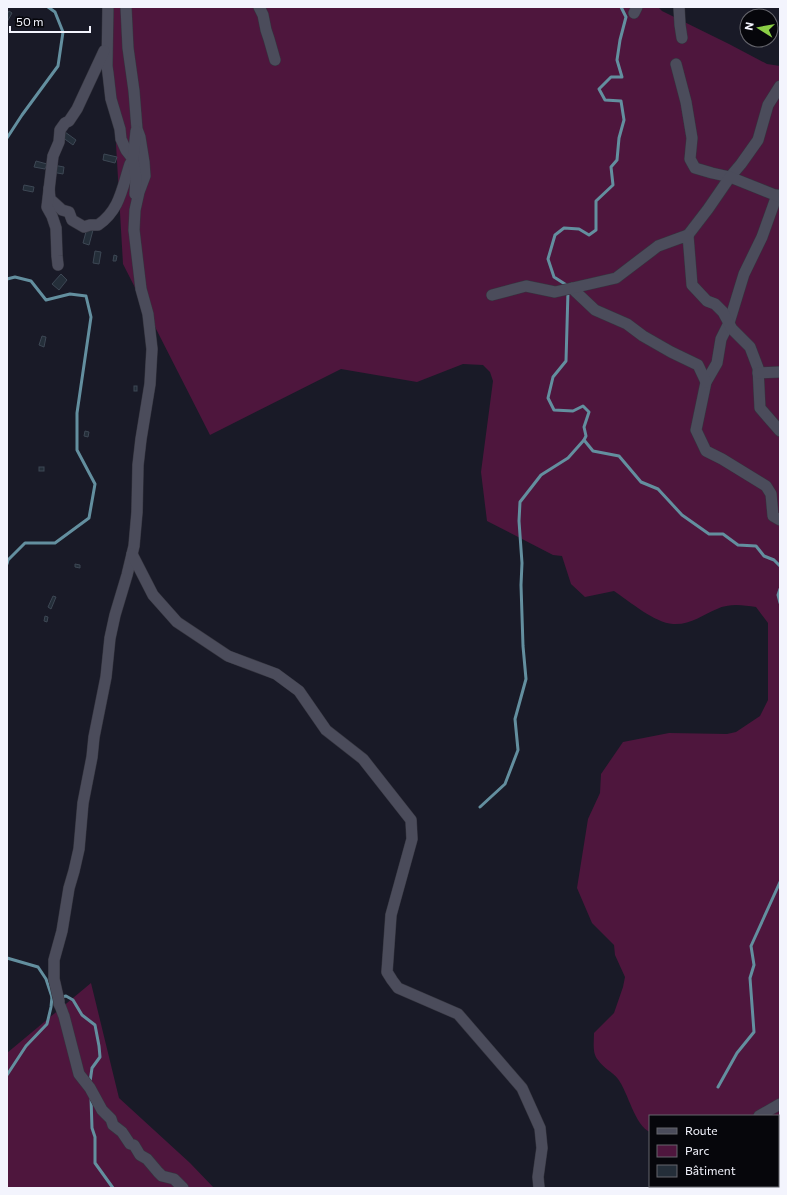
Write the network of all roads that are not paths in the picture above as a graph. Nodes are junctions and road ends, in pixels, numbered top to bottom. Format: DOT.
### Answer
graph roads {
  1 [pos="108,7"];
  2 [pos="126,7"];
  3 [pos="259,7"];
  4 [pos="679,7"];
  5 [pos="682,38"];
  6 [pos="107,45"];
  7 [pos="275,60"];
  8 [pos="676,64"];
  9 [pos="780,86"];
  10 [pos="136,129"];
  11 [pos="133,159"];
  12 [pos="730,176"];
  13 [pos="49,188"];
  14 [pos="778,196"];
  15 [pos="135,210"];
  16 [pos="688,235"];
  17 [pos="58,265"];
  18 [pos="572,288"];
  19 [pos="492,295"];
  20 [pos="729,323"];
  21 [pos="780,372"];
  22 [pos="763,373"];
  23 [pos="780,377"];
  24 [pos="706,382"];
  25 [pos="780,432"];
  26 [pos="780,520"];
  27 [pos="132,554"];
  28 [pos="780,1104"];
  29 [pos="761,1115"];
  30 [pos="183,1188"];
  31 [pos="539,1188"];
  1 -- 6 [label="street"];
  2 -- 10 [label="street"];
  3 -- 7 [label="street"];
  4 -- 5 [label="street"];
  6 -- 11 [label="street"];
  6 -- 13 [label="street"];
  8 -- 12 [label="street"];
  9 -- 12 [label="street"];
  10 -- 11 [label="street"];
  10 -- 15 [label="street"];
  11 -- 13 [label="street"];
  11 -- 15 [label="street"];
  12 -- 14 [label="street"];
  12 -- 16 [label="street"];
  13 -- 17 [label="street"];
  14 -- 20 [label="street"];
  15 -- 27 [label="street"];
  16 -- 18 [label="street"];
  16 -- 20 [label="street"];
  18 -- 19 [label="street"];
  18 -- 24 [label="street"];
  20 -- 22 [label="street"];
  20 -- 24 [label="street"];
  21 -- 22 [label="street"];
  22 -- 23 [label="street"];
  22 -- 25 [label="street"];
  24 -- 26 [label="street"];
  27 -- 30 [label="street"];
  27 -- 31 [label="street"];
  28 -- 29 [label="street"];
}
